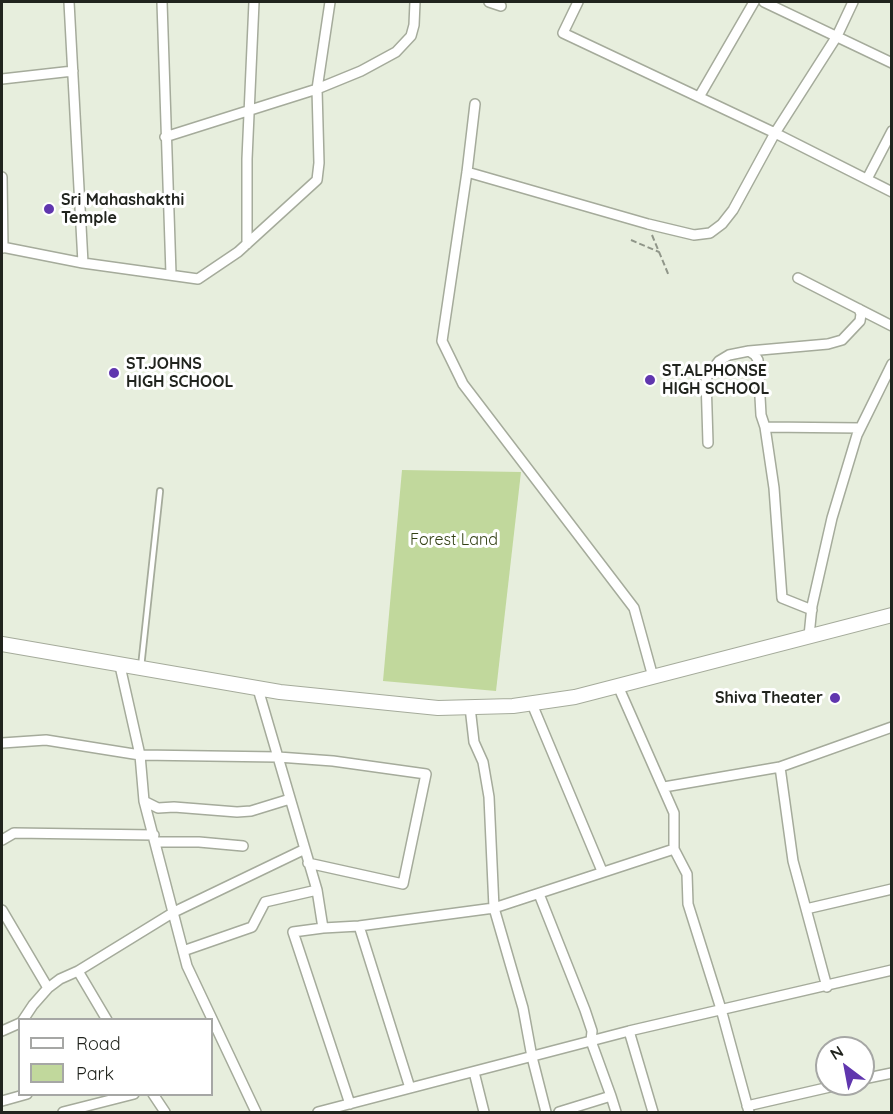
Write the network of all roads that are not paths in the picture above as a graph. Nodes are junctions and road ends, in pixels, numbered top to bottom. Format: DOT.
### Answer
graph roads {
  1 [pos="69,2"];
  2 [pos="162,2"];
  3 [pos="254,2"];
  4 [pos="330,2"];
  5 [pos="415,2"];
  6 [pos="489,2"];
  7 [pos="578,2"];
  8 [pos="754,2"];
  9 [pos="764,2"];
  10 [pos="852,2"];
  11 [pos="501,6"];
  12 [pos="837,36"];
  13 [pos="891,63"];
  14 [pos="73,72"];
  15 [pos="2,79"];
  16 [pos="317,89"];
  17 [pos="699,97"];
  18 [pos="475,104"];
  19 [pos="249,110"];
  20 [pos="891,131"];
  21 [pos="775,133"];
  22 [pos="165,137"];
  23 [pos="467,172"];
  24 [pos="2,177"];
  25 [pos="867,179"];
  26 [pos="891,192"];
  27 [pos="247,244"];
  28 [pos="2,247"];
  29 [pos="83,263"];
  30 [pos="171,274"];
  31 [pos="798,278"];
  32 [pos="859,309"];
  33 [pos="891,326"];
  34 [pos="749,351"];
  35 [pos="891,364"];
  36 [pos="882,384"];
  37 [pos="891,389"];
  38 [pos="765,427"];
  39 [pos="861,428"];
  40 [pos="708,443"];
  41 [pos="160,491"];
  42 [pos="812,609"];
  43 [pos="891,615"];
  44 [pos="809,636"];
  45 [pos="2,644"];
  46 [pos="120,666"];
  47 [pos="141,669"];
  48 [pos="653,677"];
  49 [pos="618,686"];
  50 [pos="258,689"];
  51 [pos="532,704"];
  52 [pos="470,707"];
  53 [pos="891,727"];
  54 [pos="2,743"];
  55 [pos="140,756"];
  56 [pos="278,757"];
  57 [pos="780,767"];
  58 [pos="664,787"];
  59 [pos="290,799"];
  60 [pos="144,801"];
  61 [pos="154,838"];
  62 [pos="2,840"];
  63 [pos="243,846"];
  64 [pos="305,849"];
  65 [pos="674,849"];
  66 [pos="308,863"];
  67 [pos="602,871"];
  68 [pos="891,889"];
  69 [pos="317,890"];
  70 [pos="539,894"];
  71 [pos="494,908"];
  72 [pos="806,909"];
  73 [pos="2,910"];
  74 [pos="174,912"];
  75 [pos="359,926"];
  76 [pos="323,928"];
  77 [pos="183,951"];
  78 [pos="891,970"];
  79 [pos="78,971"];
  80 [pos="827,987"];
  81 [pos="48,988"];
  82 [pos="722,1010"];
  83 [pos="23,1018"];
  84 [pos="106,1018"];
  85 [pos="211,1018"];
  86 [pos="213,1021"];
  87 [pos="18,1023"];
  88 [pos="2,1031"];
  89 [pos="629,1032"];
  90 [pos="591,1041"];
  91 [pos="532,1057"];
  92 [pos="474,1072"];
  93 [pos="891,1073"];
  94 [pos="875,1076"];
  95 [pos="410,1089"];
  96 [pos="815,1091"];
  97 [pos="23,1096"];
  98 [pos="130,1096"];
  99 [pos="154,1096"];
  100 [pos="611,1096"];
  101 [pos="2,1101"];
  102 [pos="350,1104"];
  103 [pos="748,1109"];
  104 [pos="63,1113"];
  105 [pos="165,1113"];
  106 [pos="256,1113"];
  107 [pos="318,1113"];
  108 [pos="484,1113"];
  109 [pos="546,1113"];
  110 [pos="559,1113"];
  111 [pos="616,1113"];
  112 [pos="653,1113"];
  1 -- 14 [label="street"];
  2 -- 22 [label="street"];
  3 -- 19 [label="street"];
  4 -- 16 [label="street"];
  5 -- 16 [label="street"];
  6 -- 11 [label="street"];
  7 -- 17 [label="street"];
  8 -- 17 [label="street"];
  9 -- 12 [label="street"];
  10 -- 12 [label="street"];
  12 -- 13 [label="street"];
  12 -- 21 [label="street"];
  14 -- 15 [label="street"];
  14 -- 29 [label="street"];
  16 -- 19 [label="street"];
  16 -- 27 [label="street"];
  17 -- 21 [label="street"];
  18 -- 23 [label="street"];
  19 -- 22 [label="street"];
  19 -- 27 [label="street"];
  20 -- 25 [label="street"];
  21 -- 23 [label="street"];
  21 -- 25 [label="street"];
  22 -- 30 [label="street"];
  23 -- 48 [label="street"];
  24 -- 28 [label="street"];
  25 -- 26 [label="street"];
  27 -- 30 [label="street"];
  28 -- 29 [label="street"];
  29 -- 30 [label="street"];
  31 -- 32 [label="street"];
  32 -- 33 [label="street"];
  32 -- 34 [label="street"];
  34 -- 38 [label="street"];
  34 -- 40 [label="street"];
  35 -- 36 [label="street"];
  36 -- 37 [label="street"];
  36 -- 39 [label="street"];
  38 -- 39 [label="street"];
  38 -- 42 [label="street"];
  39 -- 42 [label="street"];
  41 -- 47 [label="lane"];
  42 -- 44 [label="street"];
  43 -- 44 [label="street"];
  44 -- 48 [label="street"];
  45 -- 46 [label="street"];
  46 -- 47 [label="street"];
  46 -- 55 [label="street"];
  47 -- 50 [label="street"];
  48 -- 49 [label="street"];
  49 -- 51 [label="street"];
  49 -- 58 [label="street"];
  50 -- 52 [label="street"];
  50 -- 56 [label="street"];
  51 -- 52 [label="street"];
  51 -- 67 [label="street"];
  52 -- 71 [label="street"];
  53 -- 57 [label="street"];
  54 -- 55 [label="street"];
  55 -- 56 [label="street"];
  55 -- 60 [label="street"];
  56 -- 59 [label="street"];
  56 -- 66 [label="street"];
  57 -- 58 [label="street"];
  57 -- 72 [label="street"];
  58 -- 65 [label="street"];
  59 -- 60 [label="street"];
  59 -- 64 [label="street"];
  60 -- 61 [label="street"];
  61 -- 62 [label="street"];
  61 -- 63 [label="street"];
  61 -- 74 [label="street"];
  64 -- 66 [label="street"];
  64 -- 74 [label="street"];
  65 -- 67 [label="street"];
  65 -- 82 [label="street"];
  66 -- 69 [label="street"];
  67 -- 70 [label="street"];
  68 -- 72 [label="street"];
  69 -- 76 [label="street"];
  69 -- 77 [label="street"];
  70 -- 71 [label="street"];
  70 -- 90 [label="street"];
  71 -- 75 [label="street"];
  71 -- 91 [label="street"];
  72 -- 80 [label="street"];
  73 -- 81 [label="street"];
  74 -- 77 [label="street"];
  74 -- 79 [label="street"];
  75 -- 76 [label="street"];
  75 -- 95 [label="street"];
  76 -- 102 [label="street"];
  77 -- 85 [label="street"];
  78 -- 80 [label="street"];
  79 -- 81 [label="street"];
  79 -- 84 [label="street"];
  80 -- 82 [label="street"];
  81 -- 83 [label="street"];
  82 -- 89 [label="street"];
  82 -- 103 [label="street"];
  86 -- 106 [label="street"];
  87 -- 88 [label="street"];
  89 -- 90 [label="street"];
  89 -- 112 [label="street"];
  90 -- 91 [label="street"];
  90 -- 100 [label="street"];
  91 -- 92 [label="street"];
  91 -- 109 [label="street"];
  92 -- 95 [label="street"];
  92 -- 108 [label="street"];
  93 -- 94 [label="street"];
  95 -- 102 [label="street"];
  96 -- 103 [label="street"];
  97 -- 101 [label="street"];
  98 -- 104 [label="street"];
  99 -- 105 [label="street"];
  100 -- 110 [label="street"];
  100 -- 111 [label="street"];
  102 -- 107 [label="street"];
}
